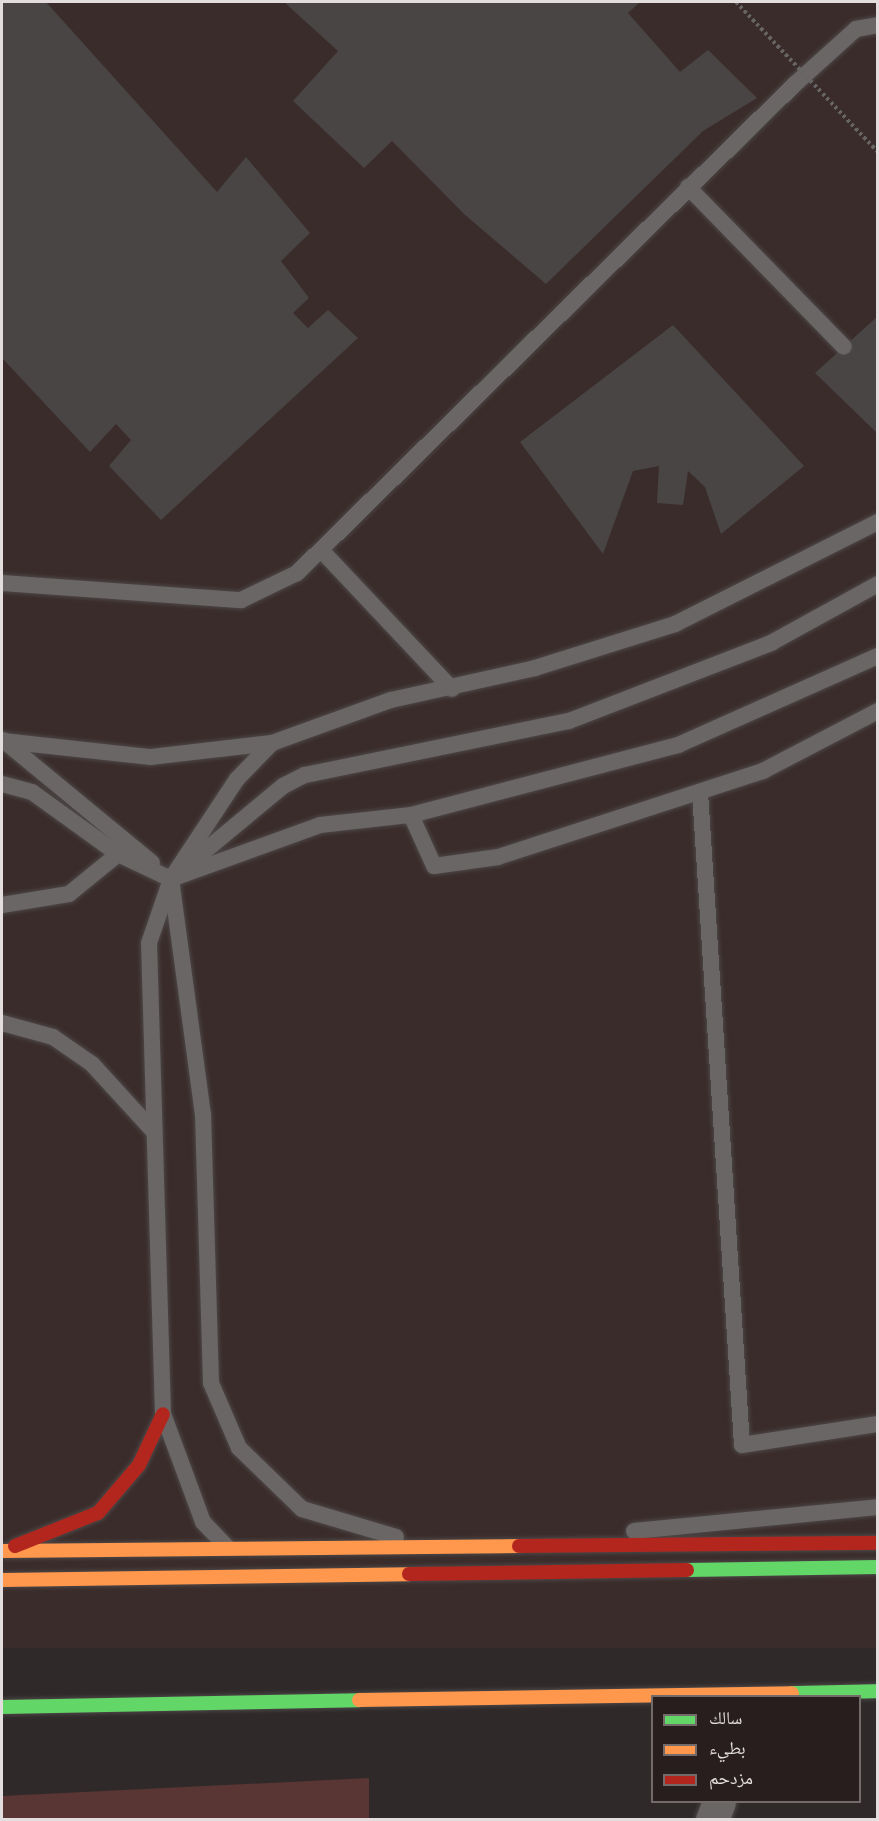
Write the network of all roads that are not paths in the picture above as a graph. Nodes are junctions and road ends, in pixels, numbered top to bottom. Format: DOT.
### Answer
graph roads {
  1 [pos="878,25"];
  2 [pos="688,187"];
  3 [pos="844,347"];
  4 [pos="878,522"];
  5 [pos="323,552"];
  6 [pos="2,583"];
  7 [pos="878,584"];
  8 [pos="878,656"];
  9 [pos="452,689"];
  10 [pos="878,711"];
  11 [pos="2,740"];
  12 [pos="272,743"];
  13 [pos="2,784"];
  14 [pos="700,792"];
  15 [pos="411,815"];
  16 [pos="118,854"];
  17 [pos="171,879"];
  18 [pos="2,905"];
  19 [pos="2,1023"];
  20 [pos="154,1132"];
  21 [pos="163,1414"];
  22 [pos="878,1424"];
  23 [pos="878,1507"];
  24 [pos="878,1543"];
  25 [pos="227,1546"];
  26 [pos="2,1551"];
  27 [pos="878,1567"];
  28 [pos="260,1576"];
  29 [pos="2,1580"];
  30 [pos="878,1691"];
  31 [pos="761,1695"];
  32 [pos="651,1697"];
  33 [pos="2,1707"];
  34 [pos="719,1803"];
  35 [pos="712,1820"];
  1 -- 2 [label="lane"];
  2 -- 3 [label="lane"];
  2 -- 5 [label="lane"];
  4 -- 9 [label="lane"];
  5 -- 6 [label="lane"];
  5 -- 9 [label="lane"];
  7 -- 17 [label="lane"];
  8 -- 15 [label="lane"];
  9 -- 12 [label="lane"];
  10 -- 14 [label="lane"];
  11 -- 12 [label="lane"];
  11 -- 17 [label="lane"];
  12 -- 17 [label="lane"];
  13 -- 16 [label="lane"];
  14 -- 15 [label="lane"];
  14 -- 22 [label="lane"];
  15 -- 17 [label="lane"];
  16 -- 17 [label="lane"];
  16 -- 18 [label="lane"];
  17 -- 20 [label="lane"];
  17 -- 23 [label="lane"];
  19 -- 20 [label="lane"];
  20 -- 21 [label="lane"];
  21 -- 25 [label="lane"];
  21 -- 26 [label="street"];
  24 -- 25 [label="street"];
  25 -- 26 [label="street"];
  25 -- 28 [label="lane"];
  27 -- 28 [label="street"];
  28 -- 29 [label="street"];
  30 -- 31 [label="street"];
  32 -- 33 [label="street"];
  34 -- 35 [label="street"];
}
